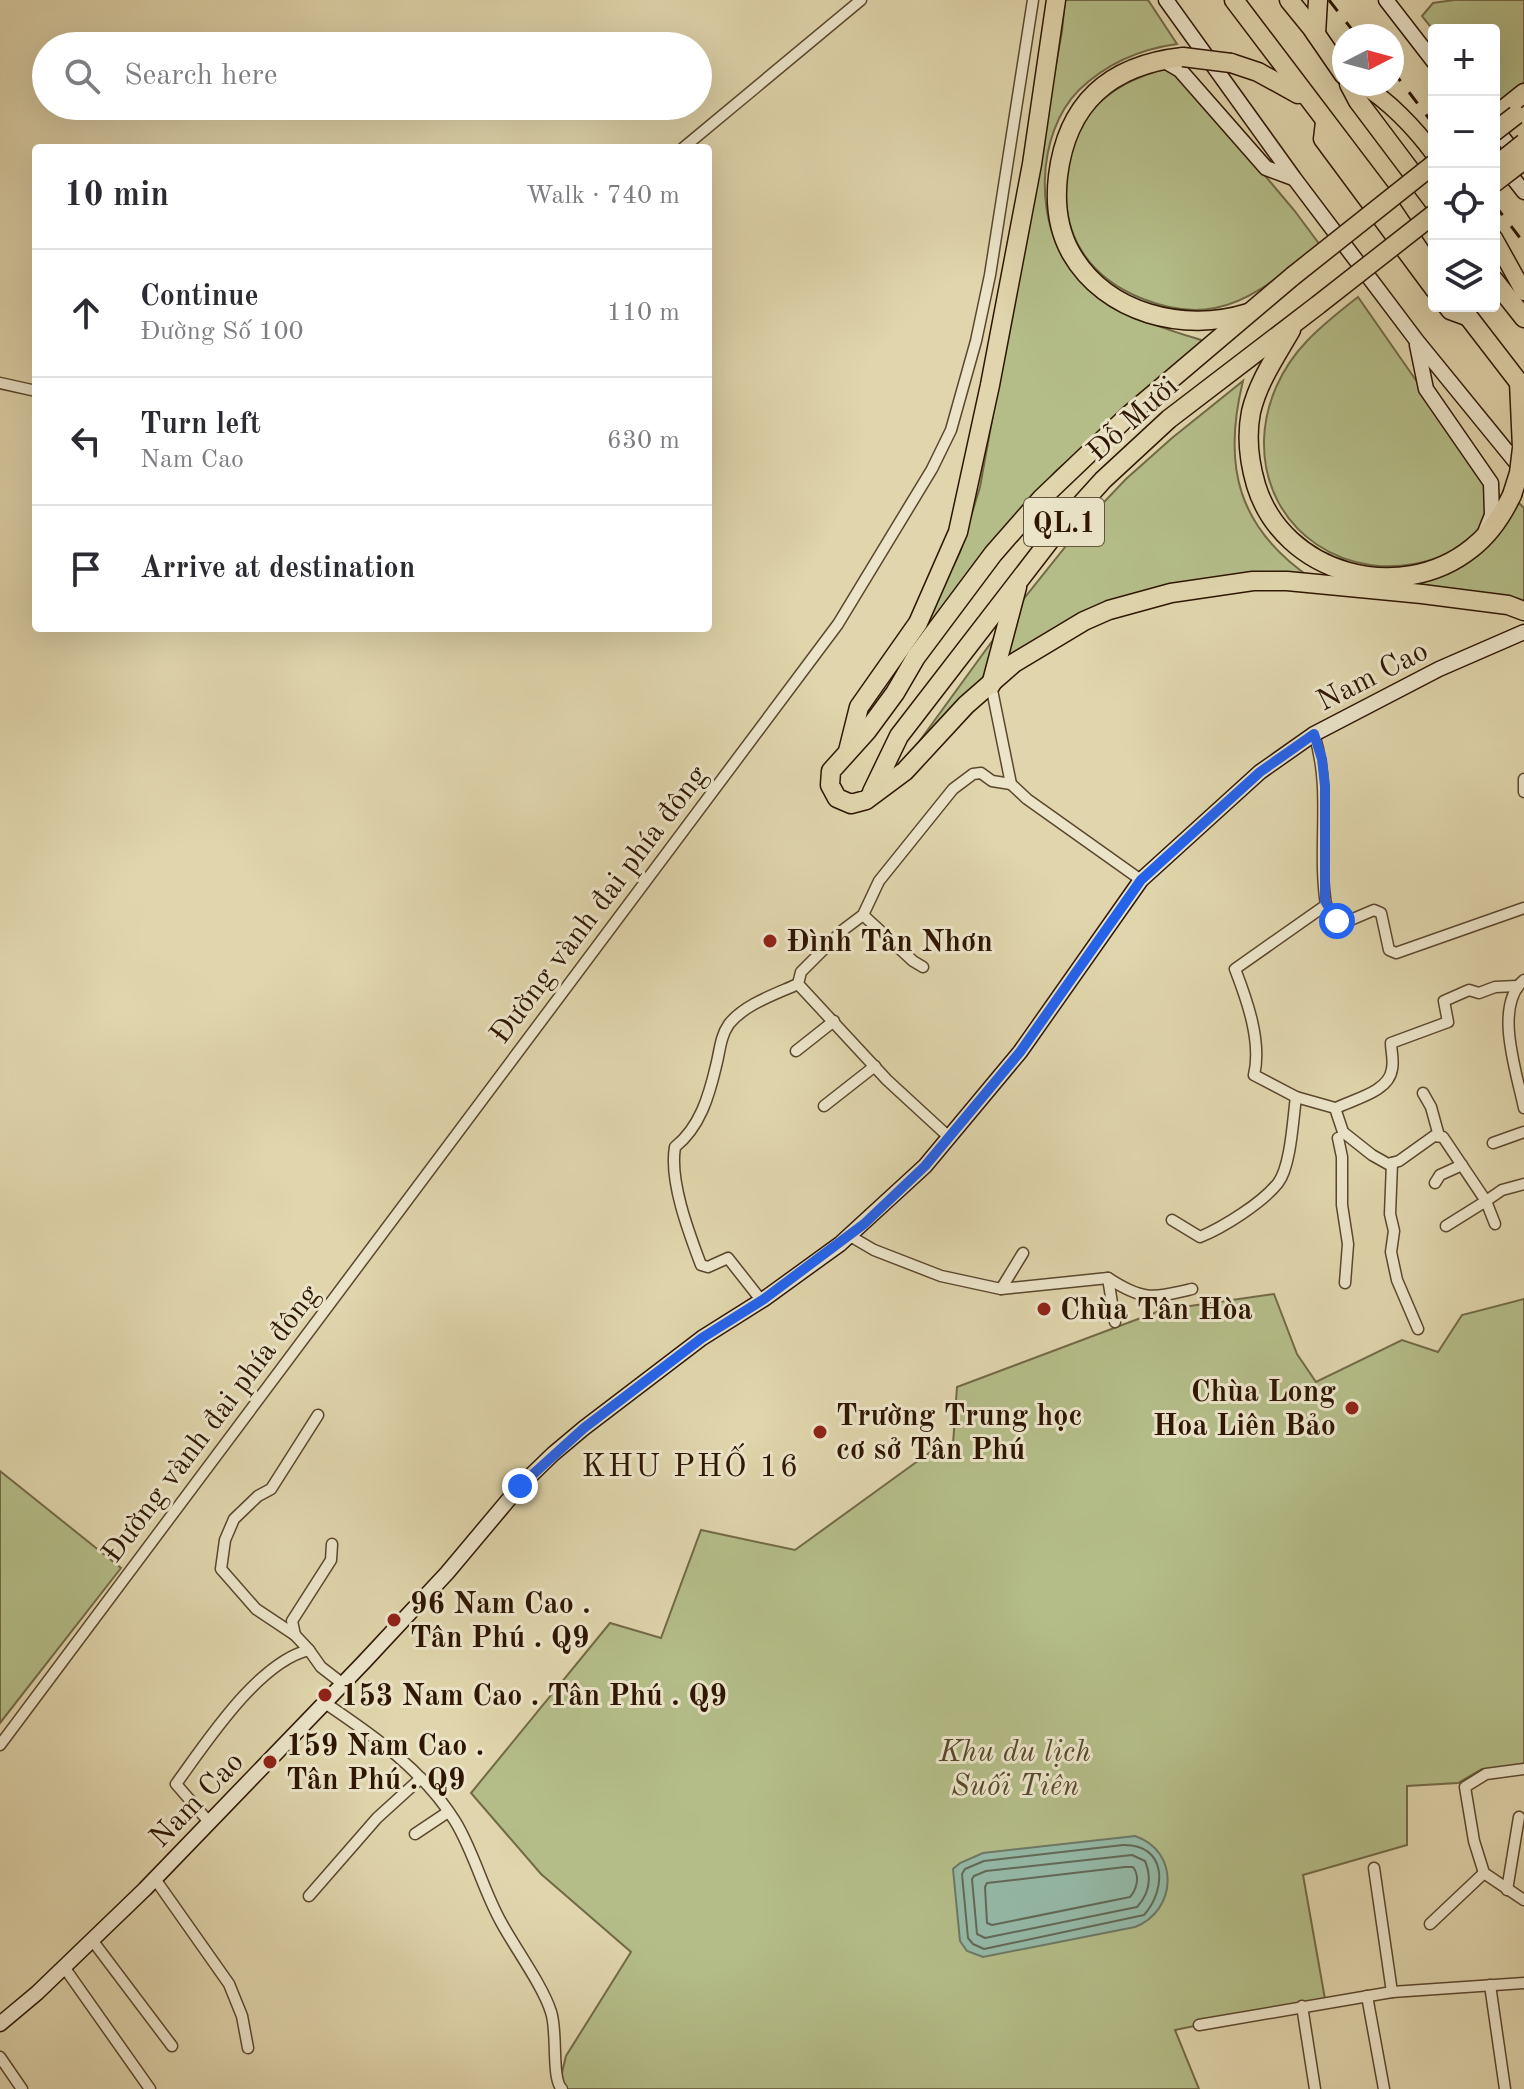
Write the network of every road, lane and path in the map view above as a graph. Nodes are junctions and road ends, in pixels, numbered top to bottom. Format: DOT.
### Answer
graph roads {
  1 [pos="861,0"];
  2 [pos="1033,0"];
  3 [pos="1056,0"];
  4 [pos="1166,0"];
  5 [pos="1234,0"];
  6 [pos="1289,0"];
  7 [pos="1318,0"];
  8 [pos="1389,3"];
  9 [pos="1316,34"];
  10 [pos="1428,54"];
  11 [pos="1332,56"];
  12 [pos="1163,60"];
  13 [pos="1355,96"];
  14 [pos="1377,96"];
  15 [pos="1307,100"];
  16 [pos="1519,105"];
  17 [pos="1500,114"];
  18 [pos="1324,122"];
  19 [pos="1500,123"];
  20 [pos="1500,136"];
  21 [pos="1524,143"];
  22 [pos="688,144"];
  23 [pos="1428,146"];
  24 [pos="1500,162"];
  25 [pos="1500,162"];
  26 [pos="1524,163"];
  27 [pos="1429,168"];
  28 [pos="1294,178"];
  29 [pos="1500,179"];
  30 [pos="1428,183"];
  31 [pos="1524,192"];
  32 [pos="1428,194"];
  33 [pos="1428,219"];
  34 [pos="1428,234"];
  35 [pos="1495,240"];
  36 [pos="1428,263"];
  37 [pos="1297,280"];
  38 [pos="1428,282"];
  39 [pos="1500,288"];
  40 [pos="1524,292"];
  41 [pos="1281,301"];
  42 [pos="1321,309"];
  43 [pos="1254,311"];
  44 [pos="1465,312"];
  45 [pos="1524,318"];
  46 [pos="1297,321"];
  47 [pos="1417,341"];
  48 [pos="1281,348"];
  49 [pos="0,383"];
  50 [pos="1522,386"];
  51 [pos="32,390"];
  52 [pos="1522,448"];
  53 [pos="1524,472"];
  54 [pos="1484,537"];
  55 [pos="1022,574"];
  56 [pos="1012,602"];
  57 [pos="1524,613"];
  58 [pos="1524,632"];
  59 [pos="991,685"];
  60 [pos="895,693"];
  61 [pos="1314,734"];
  62 [pos="848,751"];
  63 [pos="1524,779"];
  64 [pos="888,783"];
  65 [pos="1011,784"];
  66 [pos="1524,792"];
  67 [pos="871,794"];
  68 [pos="1141,880"];
  69 [pos="1326,905"];
  70 [pos="1524,908"];
  71 [pos="863,915"];
  72 [pos="923,967"];
  73 [pos="1520,983"];
  74 [pos="798,984"];
  75 [pos="834,1021"];
  76 [pos="796,1051"];
  77 [pos="875,1066"];
  78 [pos="1423,1093"];
  79 [pos="1296,1097"];
  80 [pos="824,1106"];
  81 [pos="1336,1108"];
  82 [pos="1524,1108"];
  83 [pos="1524,1132"];
  84 [pos="1341,1135"];
  85 [pos="1439,1136"];
  86 [pos="950,1138"];
  87 [pos="1493,1143"];
  88 [pos="1392,1163"];
  89 [pos="1462,1165"];
  90 [pos="1435,1183"];
  91 [pos="1524,1184"];
  92 [pos="1486,1201"];
  93 [pos="1172,1220"];
  94 [pos="1495,1224"];
  95 [pos="1446,1226"];
  96 [pos="850,1236"];
  97 [pos="1023,1253"];
  98 [pos="1108,1278"];
  99 [pos="1345,1283"];
  100 [pos="1001,1289"];
  101 [pos="1192,1289"];
  102 [pos="761,1300"];
  103 [pos="1115,1322"];
  104 [pos="1418,1329"];
  105 [pos="318,1415"];
  106 [pos="332,1544"];
  107 [pos="295,1635"];
  108 [pos="309,1650"];
  109 [pos="343,1684"];
  110 [pos="325,1703"];
  111 [pos="0,1745"];
  112 [pos="1524,1769"];
  113 [pos="421,1778"];
  114 [pos="448,1812"];
  115 [pos="1519,1817"];
  116 [pos="209,1822"];
  117 [pos="415,1834"];
  118 [pos="1374,1868"];
  119 [pos="1484,1873"];
  120 [pos="155,1879"];
  121 [pos="1507,1890"];
  122 [pos="309,1896"];
  123 [pos="1524,1900"];
  124 [pos="1430,1924"];
  125 [pos="92,1940"];
  126 [pos="64,1967"];
  127 [pos="1524,1983"];
  128 [pos="1490,1985"];
  129 [pos="1392,1992"];
  130 [pos="1367,1996"];
  131 [pos="1302,2006"];
  132 [pos="0,2024"];
  133 [pos="1199,2025"];
  134 [pos="172,2046"];
  135 [pos="248,2048"];
  136 [pos="0,2057"];
  137 [pos="22,2089"];
  138 [pos="150,2089"];
  139 [pos="562,2089"];
  140 [pos="1315,2089"];
  141 [pos="1384,2089"];
  142 [pos="1505,2089"];
  1 -- 22 [label="street"];
  2 -- 111 [label="street, Đường vành đai phía đông"];
  3 -- 62 [label="highway"];
  4 -- 28 [label="street"];
  5 -- 15 [label="highway"];
  6 -- 9 [label="highway"];
  7 -- 9 [label="highway"];
  8 -- 10 [label="street"];
  9 -- 11 [label="highway"];
  12 -- 15 [label="highway, QL.1, bridge"];
  12 -- 28 [label="street"];
  12 -- 43 [label="highway, QL.1"];
  13 -- 32 [label="highway"];
  14 -- 23 [label="main road"];
  15 -- 18 [label="highway, QL.1"];
  16 -- 17 [label="highway"];
  16 -- 19 [label="highway, bridge"];
  18 -- 36 [label="highway, QL.1"];
  18 -- 38 [label="main road, QL.1"];
  20 -- 26 [label="street"];
  21 -- 24 [label="highway, bridge"];
  25 -- 31 [label="street"];
  26 -- 29 [label="highway, bridge"];
  27 -- 37 [label="highway, QL.1, bridge"];
  28 -- 47 [label="street"];
  30 -- 37 [label="highway, QL.1"];
  33 -- 42 [label="highway, QL.1, bridge"];
  34 -- 42 [label="highway, QL.1"];
  35 -- 40 [label="main road"];
  37 -- 41 [label="highway, Đỗ Mười / QL.1"];
  37 -- 43 [label="highway, Đỗ Mười / QL.1"];
  39 -- 45 [label="highway"];
  41 -- 43 [label="highway, QL.1"];
  41 -- 60 [label="highway, Đỗ Mười / QL.1"];
  42 -- 46 [label="highway, Đỗ Mười / QL.1"];
  42 -- 48 [label="highway, Đỗ Mười / QL.1"];
  43 -- 60 [label="highway, Đỗ Mười / QL.1"];
  44 -- 50 [label="highway, QL.1"];
  46 -- 48 [label="highway, QL.1"];
  46 -- 55 [label="highway, Đỗ Mười / QL.1"];
  47 -- 53 [label="street"];
  47 -- 54 [label="street"];
  48 -- 54 [label="highway, QL.1"];
  48 -- 56 [label="highway, Đỗ Mười / QL.1"];
  49 -- 51 [label="street"];
  50 -- 52 [label="highway, QL.1"];
  52 -- 54 [label="highway, QL.1, bridge"];
  55 -- 56 [label="highway"];
  55 -- 67 [label="highway, Đỗ Mười / QL.1"];
  56 -- 59 [label="highway"];
  56 -- 64 [label="highway, Đỗ Mười / QL.1"];
  57 -- 59 [label="highway"];
  58 -- 61 [label="street, Nam Cao"];
  59 -- 64 [label="highway"];
  59 -- 65 [label="street"];
  60 -- 62 [label="highway, Đỗ Mười / QL.1"];
  61 -- 68 [label="street, Nam Cao"];
  61 -- 69 [label="street"];
  62 -- 67 [label="highway, Đỗ Mười / QL.1"];
  63 -- 66 [label="street"];
  64 -- 67 [label="highway, Đỗ Mười / QL.1"];
  65 -- 68 [label="street"];
  65 -- 71 [label="street"];
  68 -- 86 [label="street, Nam Cao"];
  69 -- 70 [label="street"];
  69 -- 79 [label="street"];
  71 -- 72 [label="street"];
  71 -- 74 [label="street"];
  73 -- 81 [label="street"];
  73 -- 82 [label="street"];
  74 -- 75 [label="street"];
  74 -- 102 [label="street"];
  75 -- 76 [label="street"];
  75 -- 77 [label="street"];
  77 -- 80 [label="street"];
  77 -- 86 [label="street"];
  78 -- 85 [label="street"];
  79 -- 81 [label="street"];
  79 -- 93 [label="street"];
  81 -- 84 [label="street"];
  83 -- 87 [label="street"];
  84 -- 88 [label="street"];
  84 -- 99 [label="street"];
  85 -- 88 [label="street"];
  85 -- 89 [label="street"];
  86 -- 96 [label="street, Nam Cao"];
  88 -- 104 [label="street"];
  89 -- 90 [label="street"];
  89 -- 92 [label="street"];
  91 -- 92 [label="street"];
  92 -- 94 [label="street"];
  92 -- 95 [label="street"];
  96 -- 100 [label="street"];
  96 -- 102 [label="street, Nam Cao"];
  97 -- 100 [label="street"];
  98 -- 100 [label="street"];
  98 -- 101 [label="street"];
  98 -- 103 [label="street"];
  102 -- 109 [label="street, Nam Cao"];
  105 -- 107 [label="street"];
  106 -- 107 [label="street"];
  107 -- 108 [label="street"];
  108 -- 109 [label="street"];
  108 -- 116 [label="street"];
  109 -- 110 [label="street, Nam Cao"];
  110 -- 113 [label="street"];
  110 -- 116 [label="street, Nam Cao"];
  112 -- 119 [label="street"];
  113 -- 114 [label="street"];
  113 -- 122 [label="street"];
  114 -- 117 [label="street"];
  114 -- 139 [label="street"];
  115 -- 121 [label="street"];
  116 -- 120 [label="street, Nam Cao"];
  118 -- 129 [label="street"];
  119 -- 121 [label="street"];
  119 -- 124 [label="street"];
  120 -- 125 [label="street, Nam Cao"];
  120 -- 135 [label="street"];
  121 -- 123 [label="street"];
  125 -- 126 [label="street, Nam Cao"];
  125 -- 134 [label="street"];
  126 -- 132 [label="street, Nam Cao"];
  126 -- 138 [label="street"];
  127 -- 128 [label="street"];
  128 -- 129 [label="street"];
  128 -- 142 [label="street"];
  129 -- 130 [label="street"];
  130 -- 131 [label="street"];
  130 -- 141 [label="street"];
  131 -- 133 [label="street"];
  131 -- 140 [label="street"];
  136 -- 137 [label="street"];
}
